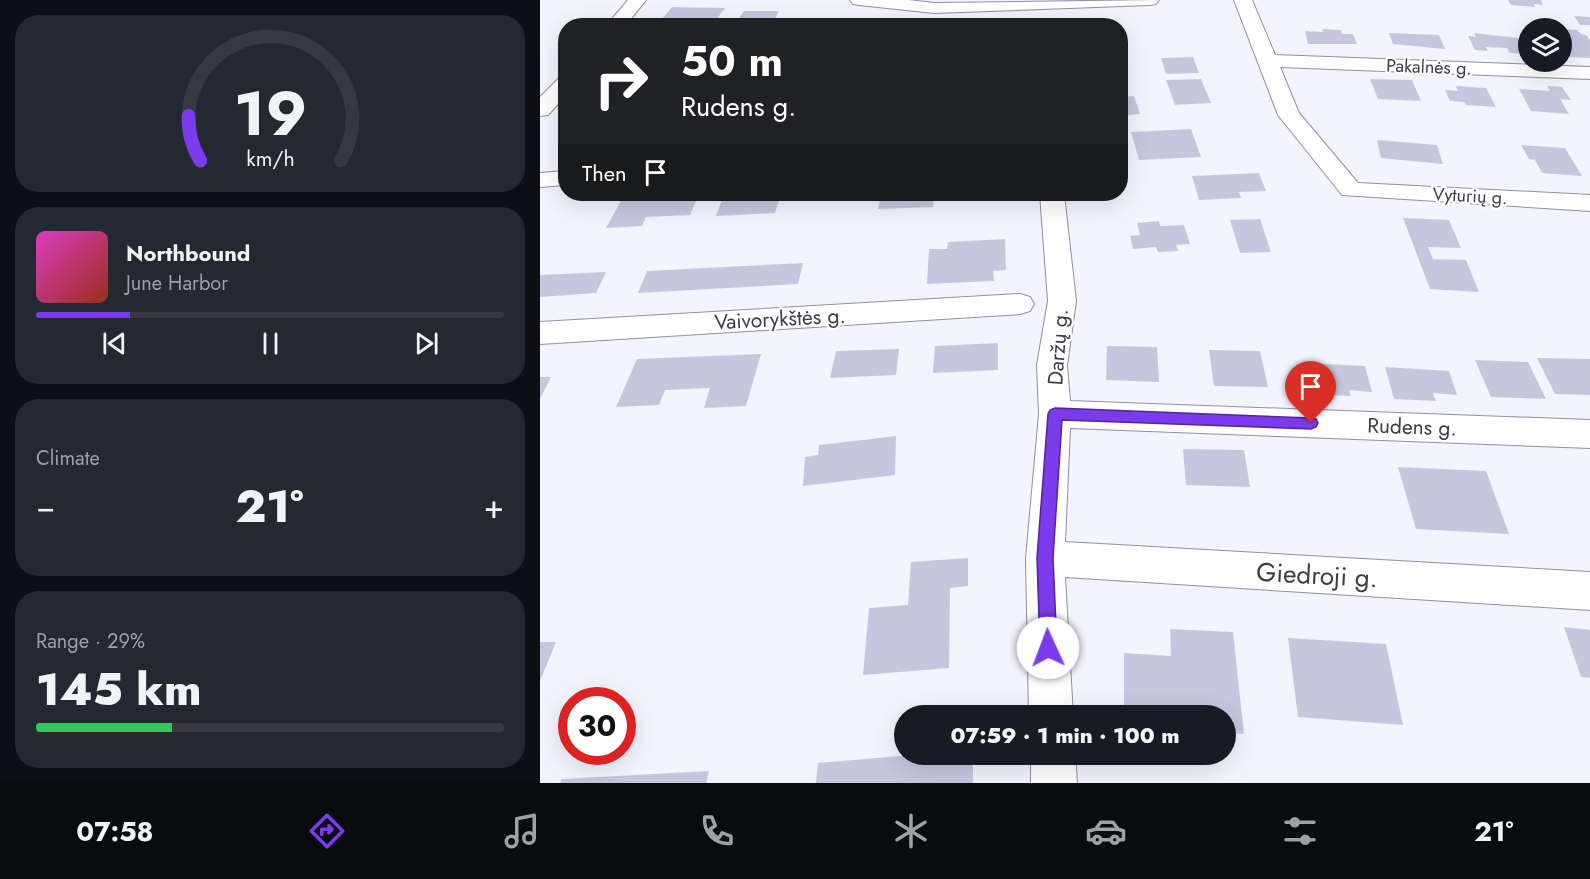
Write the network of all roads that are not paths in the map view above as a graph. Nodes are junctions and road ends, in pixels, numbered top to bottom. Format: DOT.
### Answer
graph roads {
  1 [pos="637,0"];
  2 [pos="859,0"];
  3 [pos="1150,0"];
  4 [pos="1243,0"];
  5 [pos="1040,5"];
  6 [pos="622,18"];
  7 [pos="1041,18"];
  8 [pos="1267,60"];
  9 [pos="1590,73"];
  10 [pos="558,91"];
  11 [pos="540,110"];
  12 [pos="558,179"];
  13 [pos="540,180"];
  14 [pos="1053,201"];
  15 [pos="1590,203"];
  16 [pos="1020,304"];
  17 [pos="540,333"];
  18 [pos="1055,414"];
  19 [pos="1590,434"];
  20 [pos="1045,558"];
  21 [pos="1590,591"];
  22 [pos="1051,705"];
  23 [pos="1053,765"];
  24 [pos="1054,783"];
  1 -- 6 [label="street"];
  2 -- 5 [label="street"];
  3 -- 5 [label="street"];
  4 -- 8 [label="street"];
  5 -- 7 [label="street"];
  8 -- 9 [label="street, Pakalnės g."];
  8 -- 15 [label="street, Vyturių g."];
  10 -- 11 [label="street"];
  12 -- 13 [label="street"];
  14 -- 18 [label="street, Daržų g."];
  16 -- 17 [label="street, Vaivorykštės g."];
  18 -- 19 [label="street, Rudens g."];
  18 -- 20 [label="street, Daržų g."];
  20 -- 21 [label="street, Giedroji g."];
  20 -- 22 [label="street, Daržų g."];
  23 -- 24 [label="street"];
}
